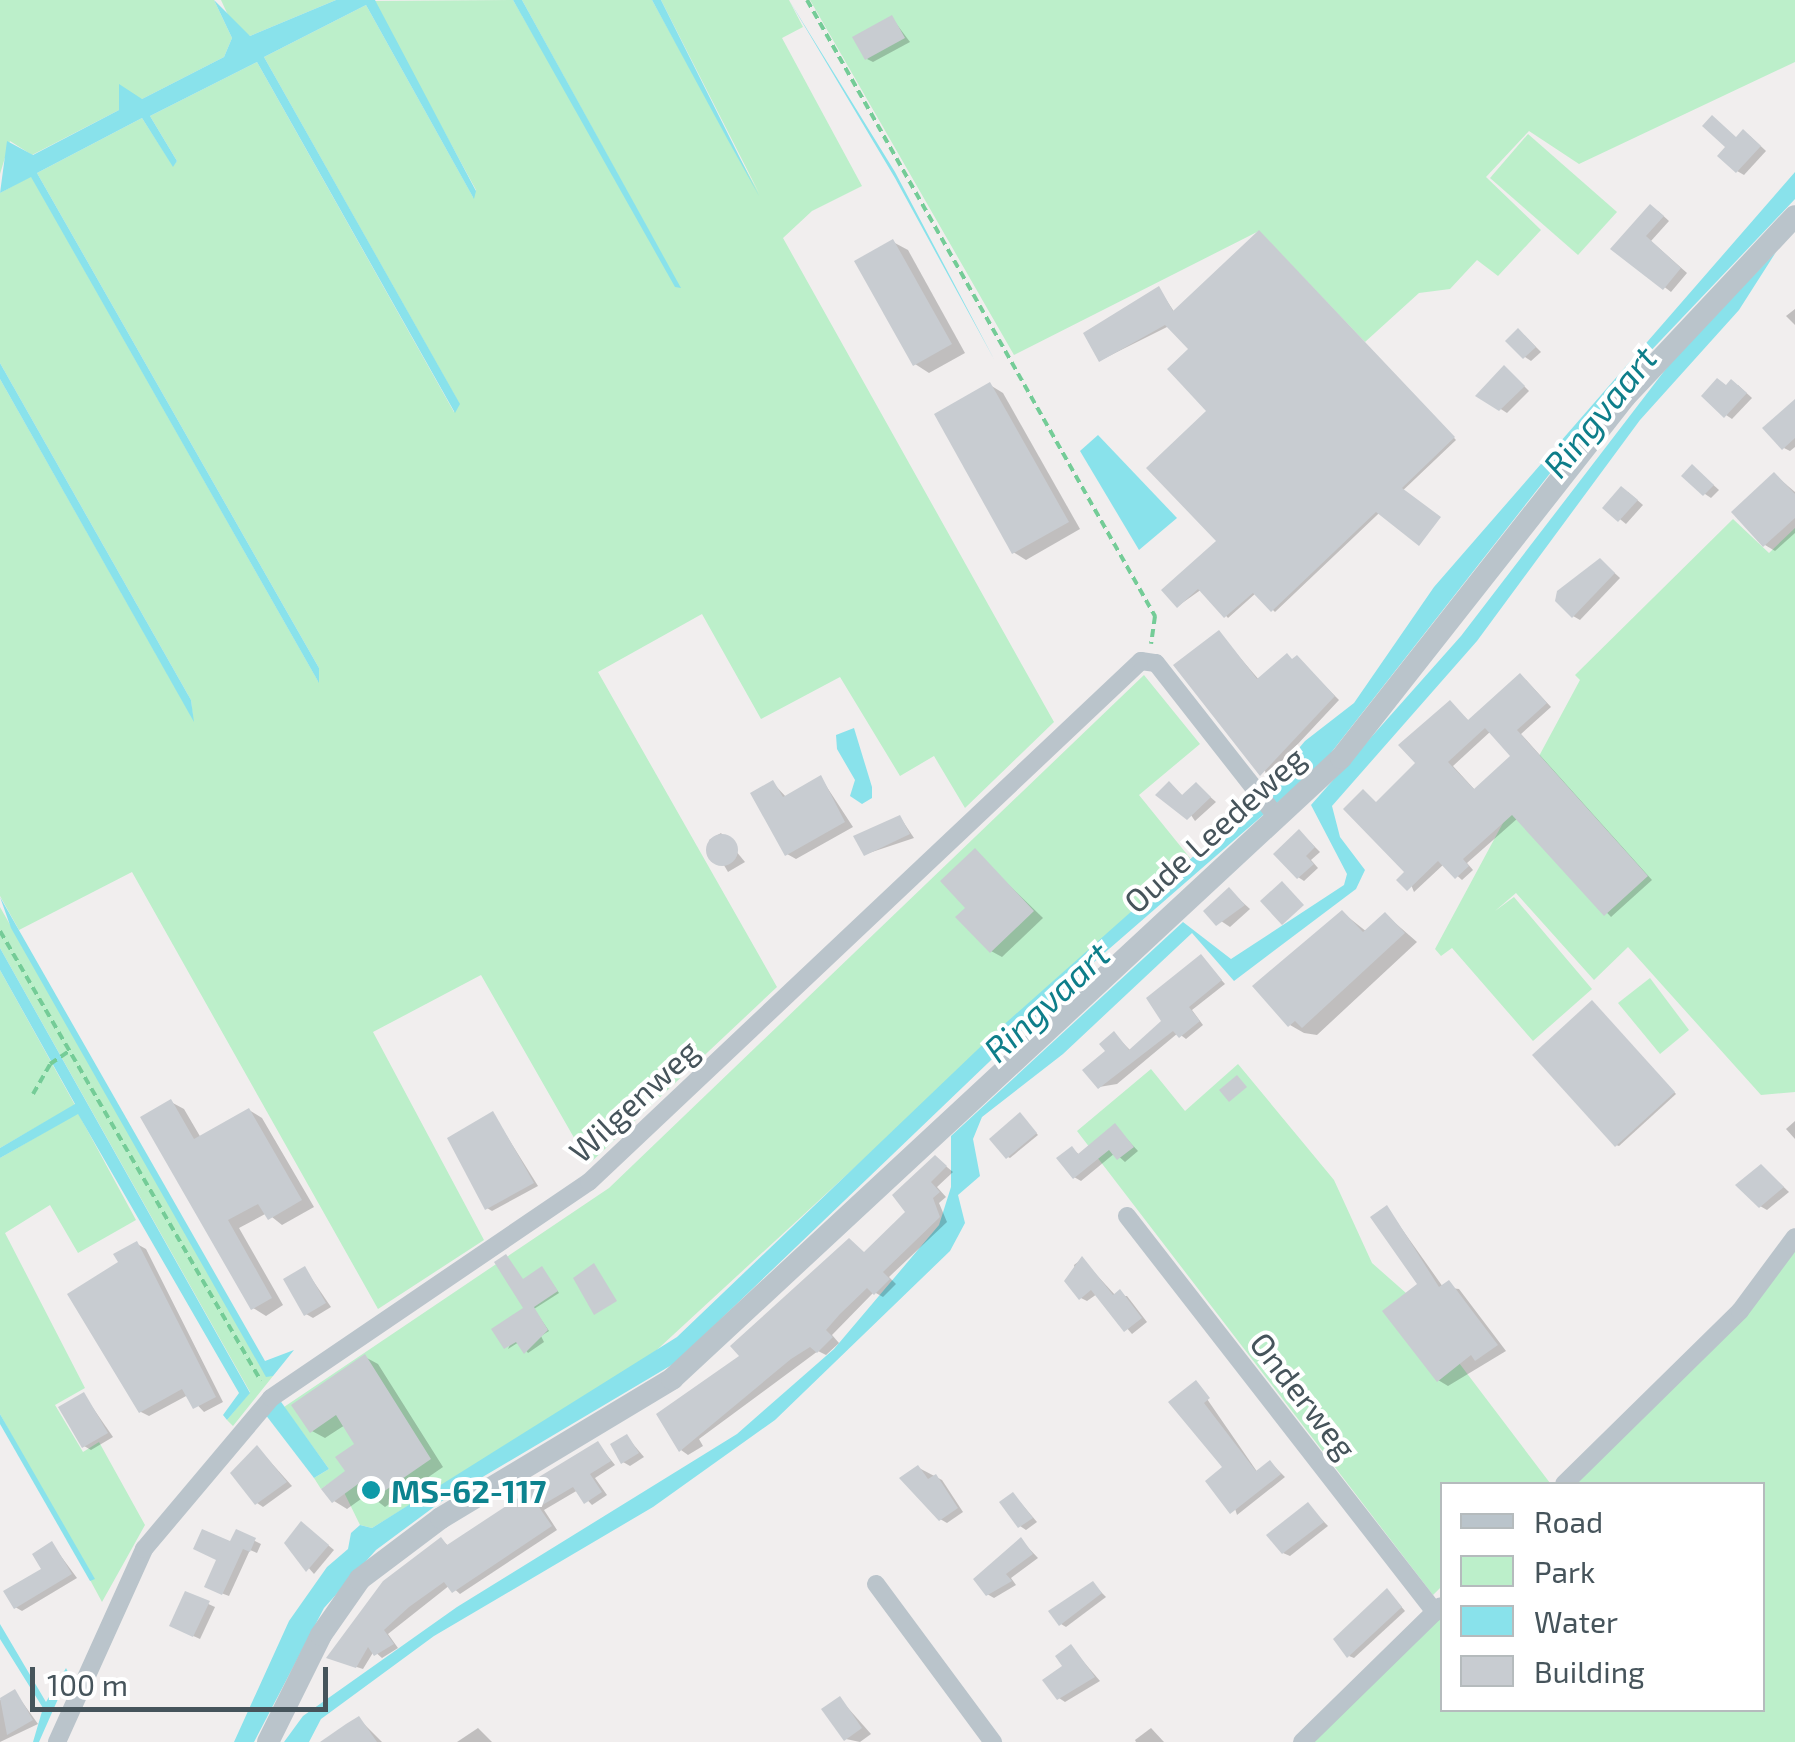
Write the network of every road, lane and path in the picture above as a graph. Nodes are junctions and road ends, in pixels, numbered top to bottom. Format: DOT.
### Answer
graph roads {
  1 [pos="807,0"];
  2 [pos="1795,216"];
  3 [pos="1148,659"];
  4 [pos="1274,813"];
  5 [pos="0,931"];
  6 [pos="68,1052"];
  7 [pos="33,1094"];
  8 [pos="1127,1216"];
  9 [pos="1795,1237"];
  10 [pos="271,1398"];
  11 [pos="1566,1482"];
  12 [pos="876,1584"];
  13 [pos="1439,1608"];
  14 [pos="57,1742"];
  15 [pos="268,1742"];
  16 [pos="992,1742"];
  17 [pos="1302,1742"];
  1 -- 3 [label="path"];
  2 -- 4 [label="street, Oude Leedeweg"];
  3 -- 4 [label="street"];
  3 -- 10 [label="street, Wilgenweg"];
  4 -- 15 [label="street, Oude Leedeweg"];
  5 -- 6 [label="path"];
  6 -- 7 [label="path"];
  6 -- 10 [label="path"];
  8 -- 13 [label="street, Onderweg"];
  9 -- 11 [label="street"];
  10 -- 14 [label="street, Wilgenweg"];
  12 -- 16 [label="street"];
  13 -- 17 [label="street, Onderweg"];
}
